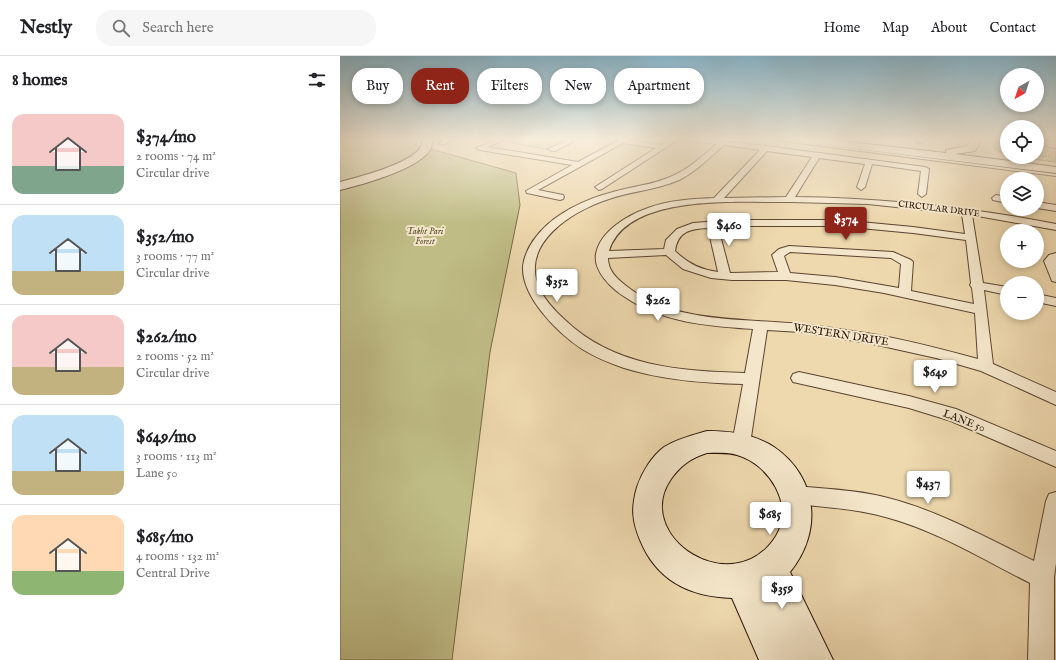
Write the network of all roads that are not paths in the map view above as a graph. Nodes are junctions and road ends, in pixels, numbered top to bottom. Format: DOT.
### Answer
graph roads {
  1 [pos="385,167"];
  2 [pos="395,167"];
  3 [pos="572,167"];
  4 [pos="631,167"];
  5 [pos="691,167"];
  6 [pos="748,167"];
  7 [pos="809,167"];
  8 [pos="867,167"];
  9 [pos="910,167"];
  10 [pos="999,167"];
  11 [pos="1032,167"];
  12 [pos="1056,170"];
  13 [pos="1056,175"];
  14 [pos="340,181"];
  15 [pos="340,186"];
  16 [pos="599,187"];
  17 [pos="861,187"];
  18 [pos="922,194"];
  19 [pos="560,197"];
  20 [pos="996,198"];
  21 [pos="789,199"];
  22 [pos="1000,199"];
  23 [pos="717,200"];
  24 [pos="1044,205"];
  25 [pos="1056,208"];
  26 [pos="967,212"];
  27 [pos="712,224"];
  28 [pos="1056,227"];
  29 [pos="971,238"];
  30 [pos="669,252"];
  31 [pos="601,255"];
  32 [pos="1056,256"];
  33 [pos="725,275"];
  34 [pos="786,275"];
  35 [pos="1056,278"];
  36 [pos="976,285"];
  37 [pos="1000,290"];
  38 [pos="905,293"];
  39 [pos="1044,299"];
  40 [pos="1056,302"];
  41 [pos="981,310"];
  42 [pos="761,325"];
  43 [pos="986,366"];
  44 [pos="751,378"];
  45 [pos="799,378"];
  46 [pos="1056,399"];
  47 [pos="741,444"];
  48 [pos="1056,459"];
  49 [pos="795,495"];
  50 [pos="1056,501"];
  51 [pos="755,574"];
  52 [pos="1042,577"];
  53 [pos="780,660"];
  54 [pos="814,660"];
  55 [pos="1041,660"];
  1 -- 14 [label="main road"];
  2 -- 15 [label="main road"];
  3 -- 19 [label="street"];
  4 -- 16 [label="street"];
  5 -- 44 [label="street"];
  6 -- 23 [label="street"];
  7 -- 21 [label="street"];
  8 -- 17 [label="street"];
  9 -- 18 [label="street"];
  10 -- 13 [label="lane"];
  11 -- 12 [label="main road"];
  20 -- 22 [label="street"];
  21 -- 23 [label="street, CIRCULAR DRIVE"];
  21 -- 26 [label="street, CIRCULAR DRIVE"];
  23 -- 31 [label="street, CIRCULAR DRIVE"];
  24 -- 25 [label="street"];
  26 -- 28 [label="street, CIRCULAR DRIVE"];
  26 -- 29 [label="street"];
  27 -- 29 [label="street"];
  27 -- 30 [label="street"];
  27 -- 33 [label="street"];
  29 -- 36 [label="street"];
  30 -- 31 [label="street"];
  30 -- 33 [label="street"];
  31 -- 42 [label="street, WESTERN DRIVE"];
  32 -- 35 [label="street"];
  33 -- 34 [label="street"];
  34 -- 38 [label="street"];
  34 -- 38 [label="street"];
  36 -- 37 [label="street"];
  36 -- 41 [label="street"];
  38 -- 41 [label="street"];
  39 -- 40 [label="street"];
  41 -- 43 [label="street"];
  42 -- 43 [label="street, WESTERN DRIVE"];
  42 -- 44 [label="street"];
  43 -- 46 [label="street, WESTERN DRIVE"];
  44 -- 47 [label="street"];
  45 -- 48 [label="street, LANE 50"];
  47 -- 49 [label="main road"];
  47 -- 51 [label="main road"];
  49 -- 51 [label="main road"];
  49 -- 52 [label="street"];
  50 -- 52 [label="street"];
  51 -- 53 [label="main road"];
  51 -- 54 [label="main road"];
  52 -- 55 [label="street"];
}
